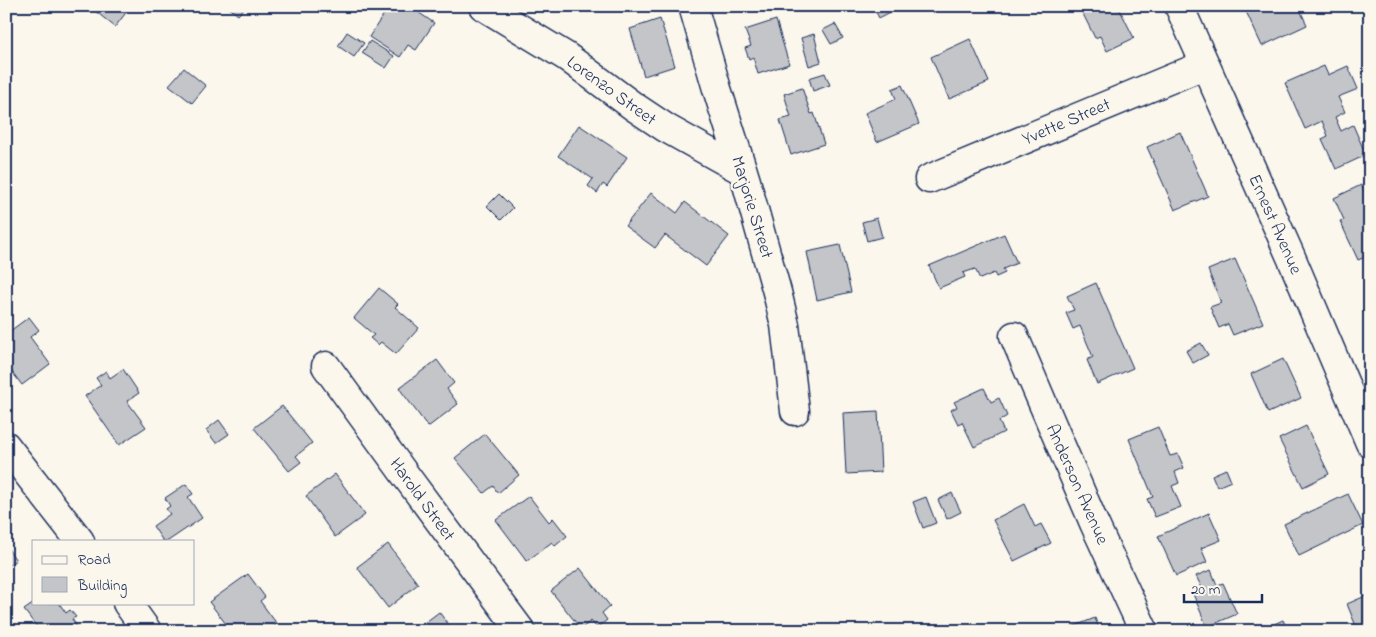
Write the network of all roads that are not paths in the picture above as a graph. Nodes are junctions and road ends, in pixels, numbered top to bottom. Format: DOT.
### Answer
graph roads {
  1 [pos="483,6"];
  2 [pos="692,6"];
  3 [pos="1179,6"];
  4 [pos="1204,65"];
  5 [pos="743,171"];
  6 [pos="929,179"];
  7 [pos="1014,336"];
  8 [pos="326,366"];
  9 [pos="795,411"];
  10 [pos="1370,443"];
  11 [pos="6,446"];
  12 [pos="79,540"];
  13 [pos="128,604"];
  14 [pos="147,631"];
  15 [pos="521,631"];
  16 [pos="1144,631"];
  1 -- 5 [label="street, Lorenzo Street"];
  2 -- 5 [label="street, Marjorie Street"];
  3 -- 4 [label="street, Ernest Avenue"];
  4 -- 6 [label="street, Yvette Street"];
  4 -- 10 [label="street, Ernest Avenue"];
  5 -- 9 [label="street, Marjorie Street"];
  7 -- 16 [label="street, Anderson Avenue"];
  8 -- 15 [label="street, Harold Street"];
  11 -- 12 [label="street"];
  13 -- 14 [label="street"];
}
